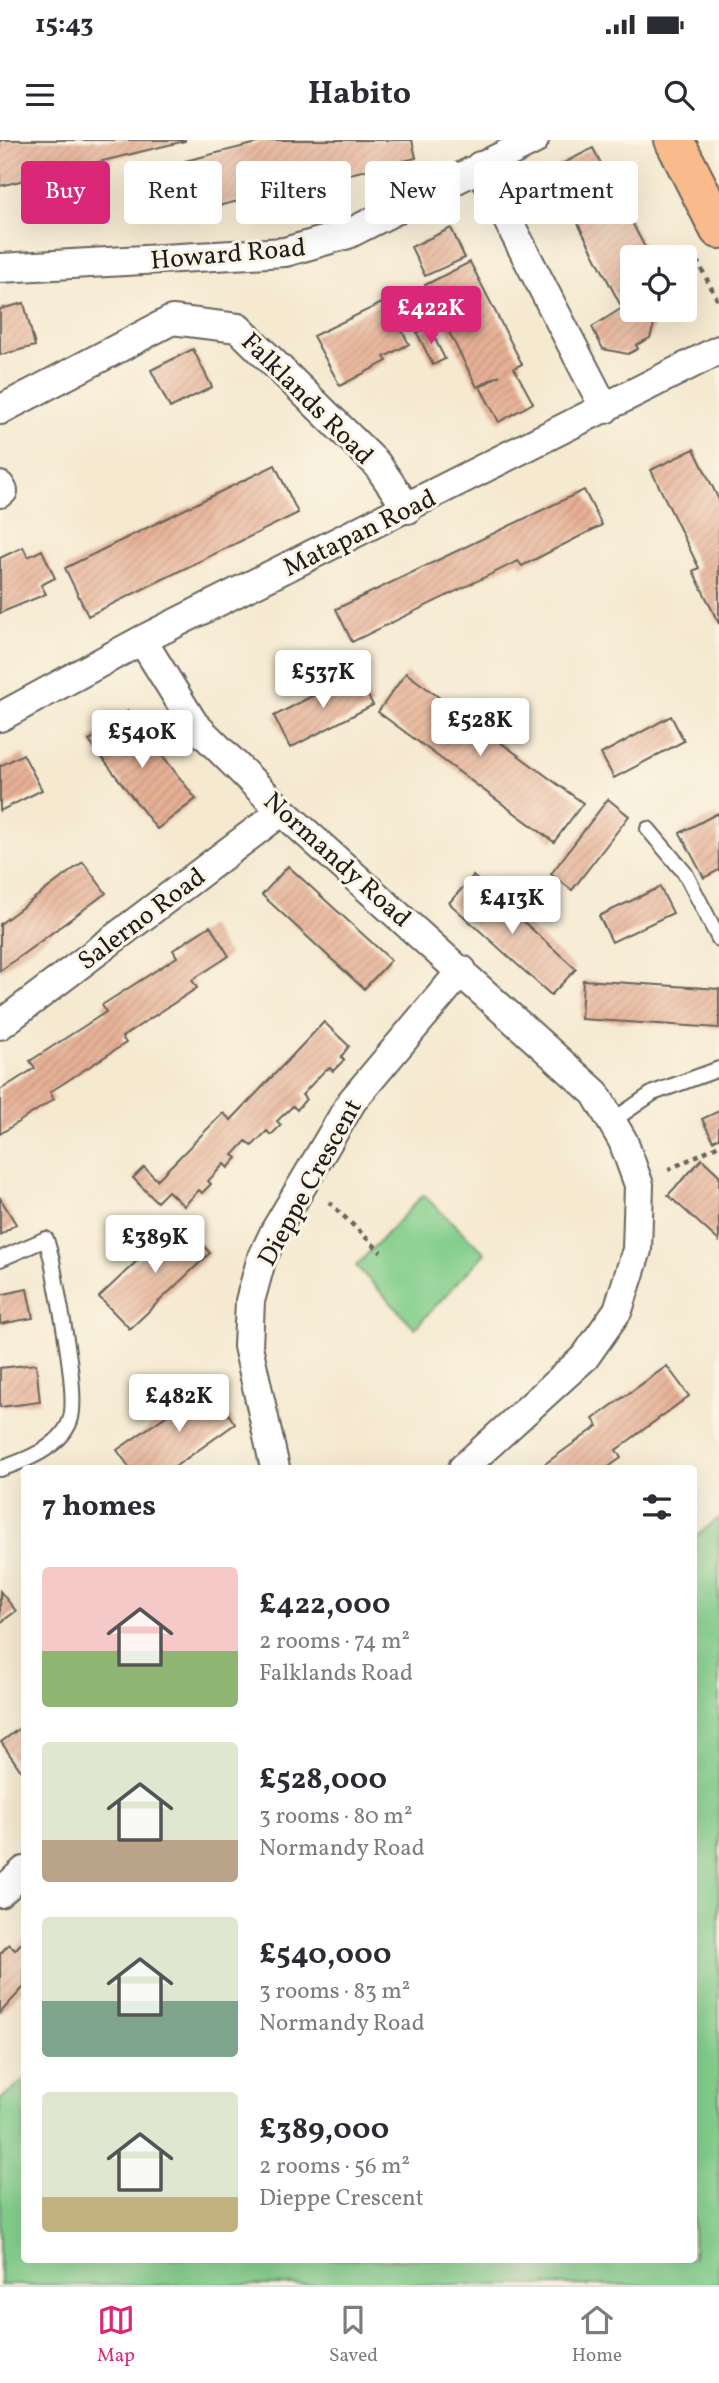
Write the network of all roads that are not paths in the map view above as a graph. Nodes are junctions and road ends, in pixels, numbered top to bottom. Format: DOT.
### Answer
graph roads {
  1 [pos="534,140"];
  2 [pos="674,140"];
  3 [pos="490,161"];
  4 [pos="474,169"];
  5 [pos="510,224"];
  6 [pos="719,229"];
  7 [pos="0,268"];
  8 [pos="719,350"];
  9 [pos="605,409"];
  10 [pos="0,410"];
  11 [pos="408,509"];
  12 [pos="142,640"];
  13 [pos="0,716"];
  14 [pos="282,811"];
  15 [pos="648,829"];
  16 [pos="719,939"];
  17 [pos="462,970"];
  18 [pos="0,1025"];
  19 [pos="719,1069"];
  20 [pos="612,1121"];
  21 [pos="0,1259"];
  22 [pos="274,1465"];
  23 [pos="466,1465"];
  24 [pos="0,1469"];
  25 [pos="21,1874"];
  26 [pos="0,1893"];
  1 -- 3 [label="street, Howard Road"];
  2 -- 6 [label="main road"];
  4 -- 7 [label="street, Howard Road"];
  5 -- 9 [label="street"];
  8 -- 9 [label="street, Matapan Road"];
  9 -- 11 [label="street, Matapan Road"];
  10 -- 11 [label="street, Falklands Road"];
  11 -- 12 [label="street, Matapan Road"];
  12 -- 13 [label="street, Matapan Road"];
  12 -- 14 [label="street, Normandy Road"];
  14 -- 17 [label="street, Normandy Road"];
  14 -- 18 [label="street, Salerno Road"];
  15 -- 16 [label="lane"];
  17 -- 20 [label="street, Normandy Road"];
  17 -- 22 [label="street, Dieppe Crescent"];
  19 -- 20 [label="lane"];
  20 -- 23 [label="street, Normandy Road"];
  21 -- 24 [label="lane"];
  25 -- 26 [label="street"];
}
